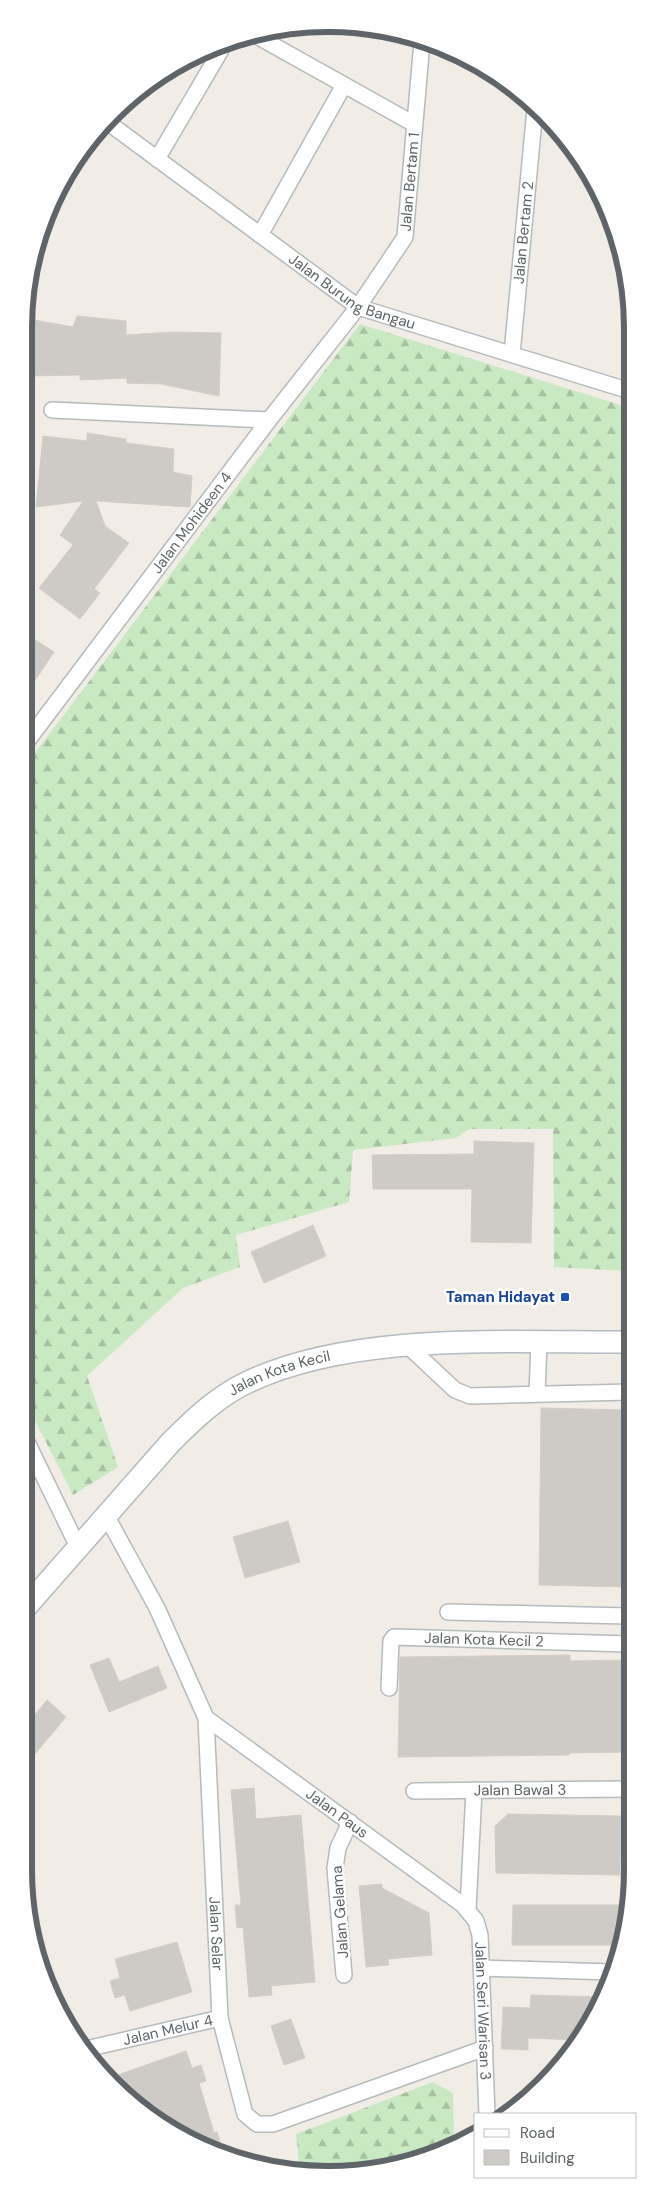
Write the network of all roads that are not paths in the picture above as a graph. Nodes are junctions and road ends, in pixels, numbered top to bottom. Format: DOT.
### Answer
graph roads {
  1 [pos="264,40"];
  2 [pos="421,47"];
  3 [pos="219,53"];
  4 [pos="344,85"];
  5 [pos="534,116"];
  6 [pos="414,124"];
  7 [pos="113,126"];
  8 [pos="157,159"];
  9 [pos="260,235"];
  10 [pos="358,306"];
  11 [pos="512,354"];
  12 [pos="624,385"];
  13 [pos="52,410"];
  14 [pos="268,420"];
  15 [pos="33,733"];
  16 [pos="624,1342"];
  17 [pos="539,1343"];
  18 [pos="408,1346"];
  19 [pos="624,1392"];
  20 [pos="537,1393"];
  21 [pos="33,1454"];
  22 [pos="107,1517"];
  23 [pos="79,1549"];
  24 [pos="33,1599"];
  25 [pos="448,1612"];
  26 [pos="624,1616"];
  27 [pos="624,1644"];
  28 [pos="389,1688"];
  29 [pos="206,1718"];
  30 [pos="624,1789"];
  31 [pos="474,1790"];
  32 [pos="414,1791"];
  33 [pos="350,1822"];
  34 [pos="468,1909"];
  35 [pos="481,1968"];
  36 [pos="606,1972"];
  37 [pos="344,1975"];
  38 [pos="220,2018"];
  39 [pos="92,2048"];
  40 [pos="485,2048"];
  41 [pos="487,2113"];
  1 -- 4 [label="street"];
  2 -- 6 [label="street, Jalan Bertam 1"];
  3 -- 8 [label="street"];
  4 -- 6 [label="street"];
  4 -- 9 [label="street"];
  5 -- 11 [label="street, Jalan Bertam 2"];
  6 -- 10 [label="street, Jalan Bertam 1"];
  7 -- 8 [label="street, Jalan Burung Bangau"];
  8 -- 9 [label="street, Jalan Burung Bangau"];
  9 -- 10 [label="street, Jalan Burung Bangau"];
  10 -- 11 [label="street, Jalan Burung Bangau"];
  10 -- 14 [label="street, Jalan Mohideen 4"];
  11 -- 12 [label="street, Jalan Burung Bangau"];
  13 -- 14 [label="street"];
  14 -- 15 [label="street, Jalan Mohideen 4"];
  16 -- 17 [label="street, Jalan Kota Kecil"];
  17 -- 18 [label="street, Jalan Kota Kecil"];
  17 -- 20 [label="street"];
  18 -- 20 [label="street"];
  18 -- 22 [label="street, Jalan Kota Kecil"];
  19 -- 20 [label="street"];
  21 -- 23 [label="street"];
  22 -- 23 [label="street, Jalan Kota Kecil"];
  22 -- 29 [label="street, Jalan Selar"];
  23 -- 24 [label="street, Jalan Kota Kecil"];
  25 -- 26 [label="street"];
  27 -- 28 [label="street, Jalan Kota Kecil 2"];
  29 -- 33 [label="street, Jalan Paus"];
  29 -- 38 [label="street, Jalan Selar"];
  30 -- 31 [label="street, Jalan Bawal 3"];
  31 -- 32 [label="street, Jalan Bawal 3"];
  31 -- 34 [label="street"];
  33 -- 34 [label="street, Jalan Paus"];
  33 -- 37 [label="street, Jalan Gelama"];
  34 -- 35 [label="street, Jalan Seri Warisan 3"];
  35 -- 36 [label="street"];
  35 -- 40 [label="street, Jalan Seri Warisan 3"];
  38 -- 39 [label="street, Jalan Melur 4"];
  38 -- 40 [label="street, Jalan Selar"];
  40 -- 41 [label="street, Jalan Seri Warisan 3"];
}
